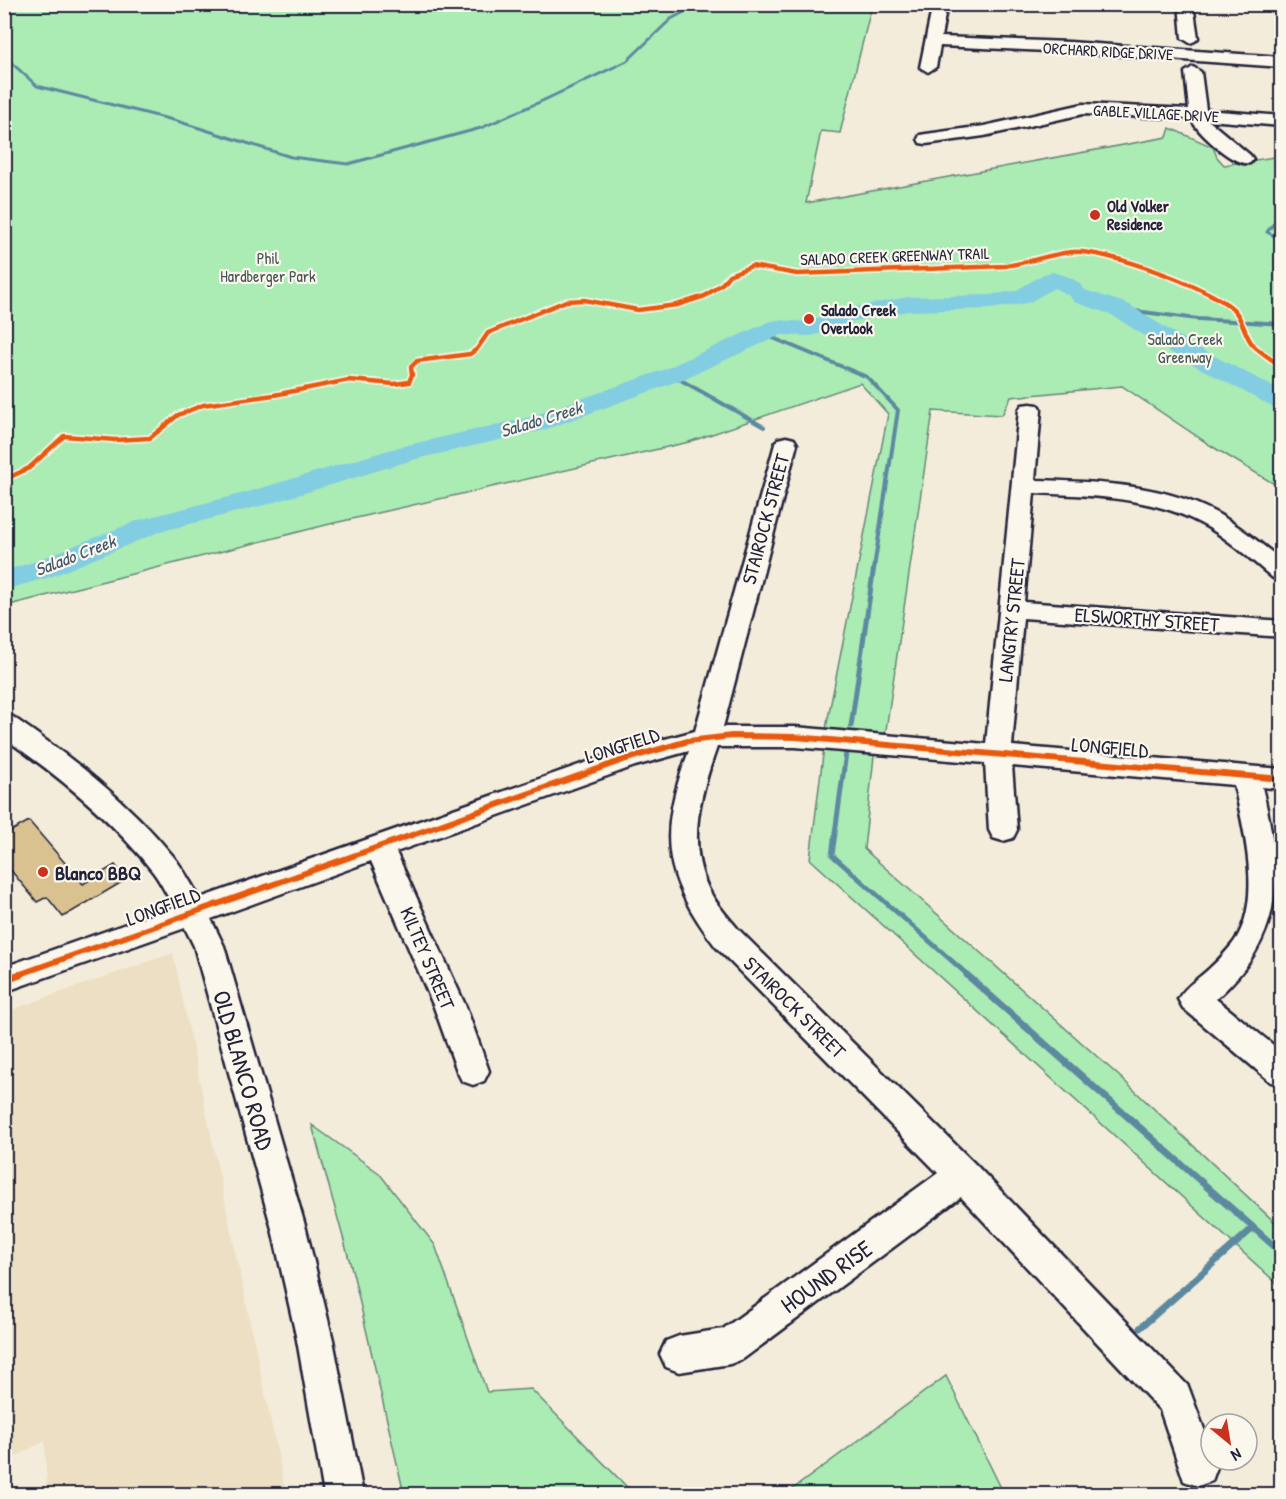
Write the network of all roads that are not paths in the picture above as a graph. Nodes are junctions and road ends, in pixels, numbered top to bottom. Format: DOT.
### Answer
graph roads {
  1 [pos="940,4"];
  2 [pos="1186,4"];
  3 [pos="1190,38"];
  4 [pos="934,41"];
  5 [pos="1170,54"];
  6 [pos="1213,57"];
  7 [pos="1281,62"];
  8 [pos="928,67"];
  9 [pos="1193,72"];
  10 [pos="1198,114"];
  11 [pos="1281,121"];
  12 [pos="926,139"];
  13 [pos="1244,159"];
  14 [pos="1030,410"];
  15 [pos="786,444"];
  16 [pos="1024,486"];
  17 [pos="1281,573"];
  18 [pos="1012,609"];
  19 [pos="1281,629"];
  20 [pos="4,724"];
  21 [pos="706,740"];
  22 [pos="998,754"];
  23 [pos="1246,776"];
  24 [pos="1281,779"];
  25 [pos="1003,830"];
  26 [pos="379,846"];
  27 [pos="193,913"];
  28 [pos="4,980"];
  29 [pos="473,1071"];
  30 [pos="1281,1072"];
  31 [pos="963,1175"];
  32 [pos="679,1354"];
  33 [pos="1198,1467"];
  34 [pos="343,1494"];
  1 -- 4 [label="street"];
  2 -- 3 [label="street"];
  3 -- 5 [label="street"];
  3 -- 6 [label="street"];
  4 -- 5 [label="street, ORCHARD RIDGE DRIVE"];
  4 -- 8 [label="street"];
  5 -- 6 [label="street, ORCHARD RIDGE DRIVE"];
  5 -- 9 [label="street"];
  6 -- 7 [label="street, ORCHARD RIDGE DRIVE"];
  6 -- 9 [label="street"];
  9 -- 10 [label="street"];
  10 -- 11 [label="street, GABLE VILLAGE DRIVE"];
  10 -- 12 [label="street, GABLE VILLAGE DRIVE"];
  10 -- 13 [label="street"];
  14 -- 16 [label="street, LANGTRY STREET"];
  15 -- 21 [label="street, STAIROCK STREET"];
  16 -- 17 [label="street"];
  16 -- 18 [label="street, LANGTRY STREET"];
  18 -- 19 [label="street, ELSWORTHY STREET"];
  18 -- 22 [label="street, LANGTRY STREET"];
  20 -- 27 [label="street, OLD BLANCO ROAD"];
  21 -- 22 [label="street, LONGFIELD"];
  21 -- 26 [label="street, LONGFIELD"];
  21 -- 31 [label="street, STAIROCK STREET"];
  22 -- 23 [label="street, LONGFIELD"];
  22 -- 25 [label="street, LANGTRY STREET"];
  23 -- 24 [label="street, LONGFIELD"];
  23 -- 30 [label="street"];
  26 -- 27 [label="street, LONGFIELD"];
  26 -- 29 [label="street, KILTEY STREET"];
  27 -- 28 [label="street, LONGFIELD"];
  27 -- 34 [label="street, OLD BLANCO ROAD"];
  31 -- 32 [label="street, HOUND RISE"];
  31 -- 33 [label="street, STAIROCK STREET"];
}
